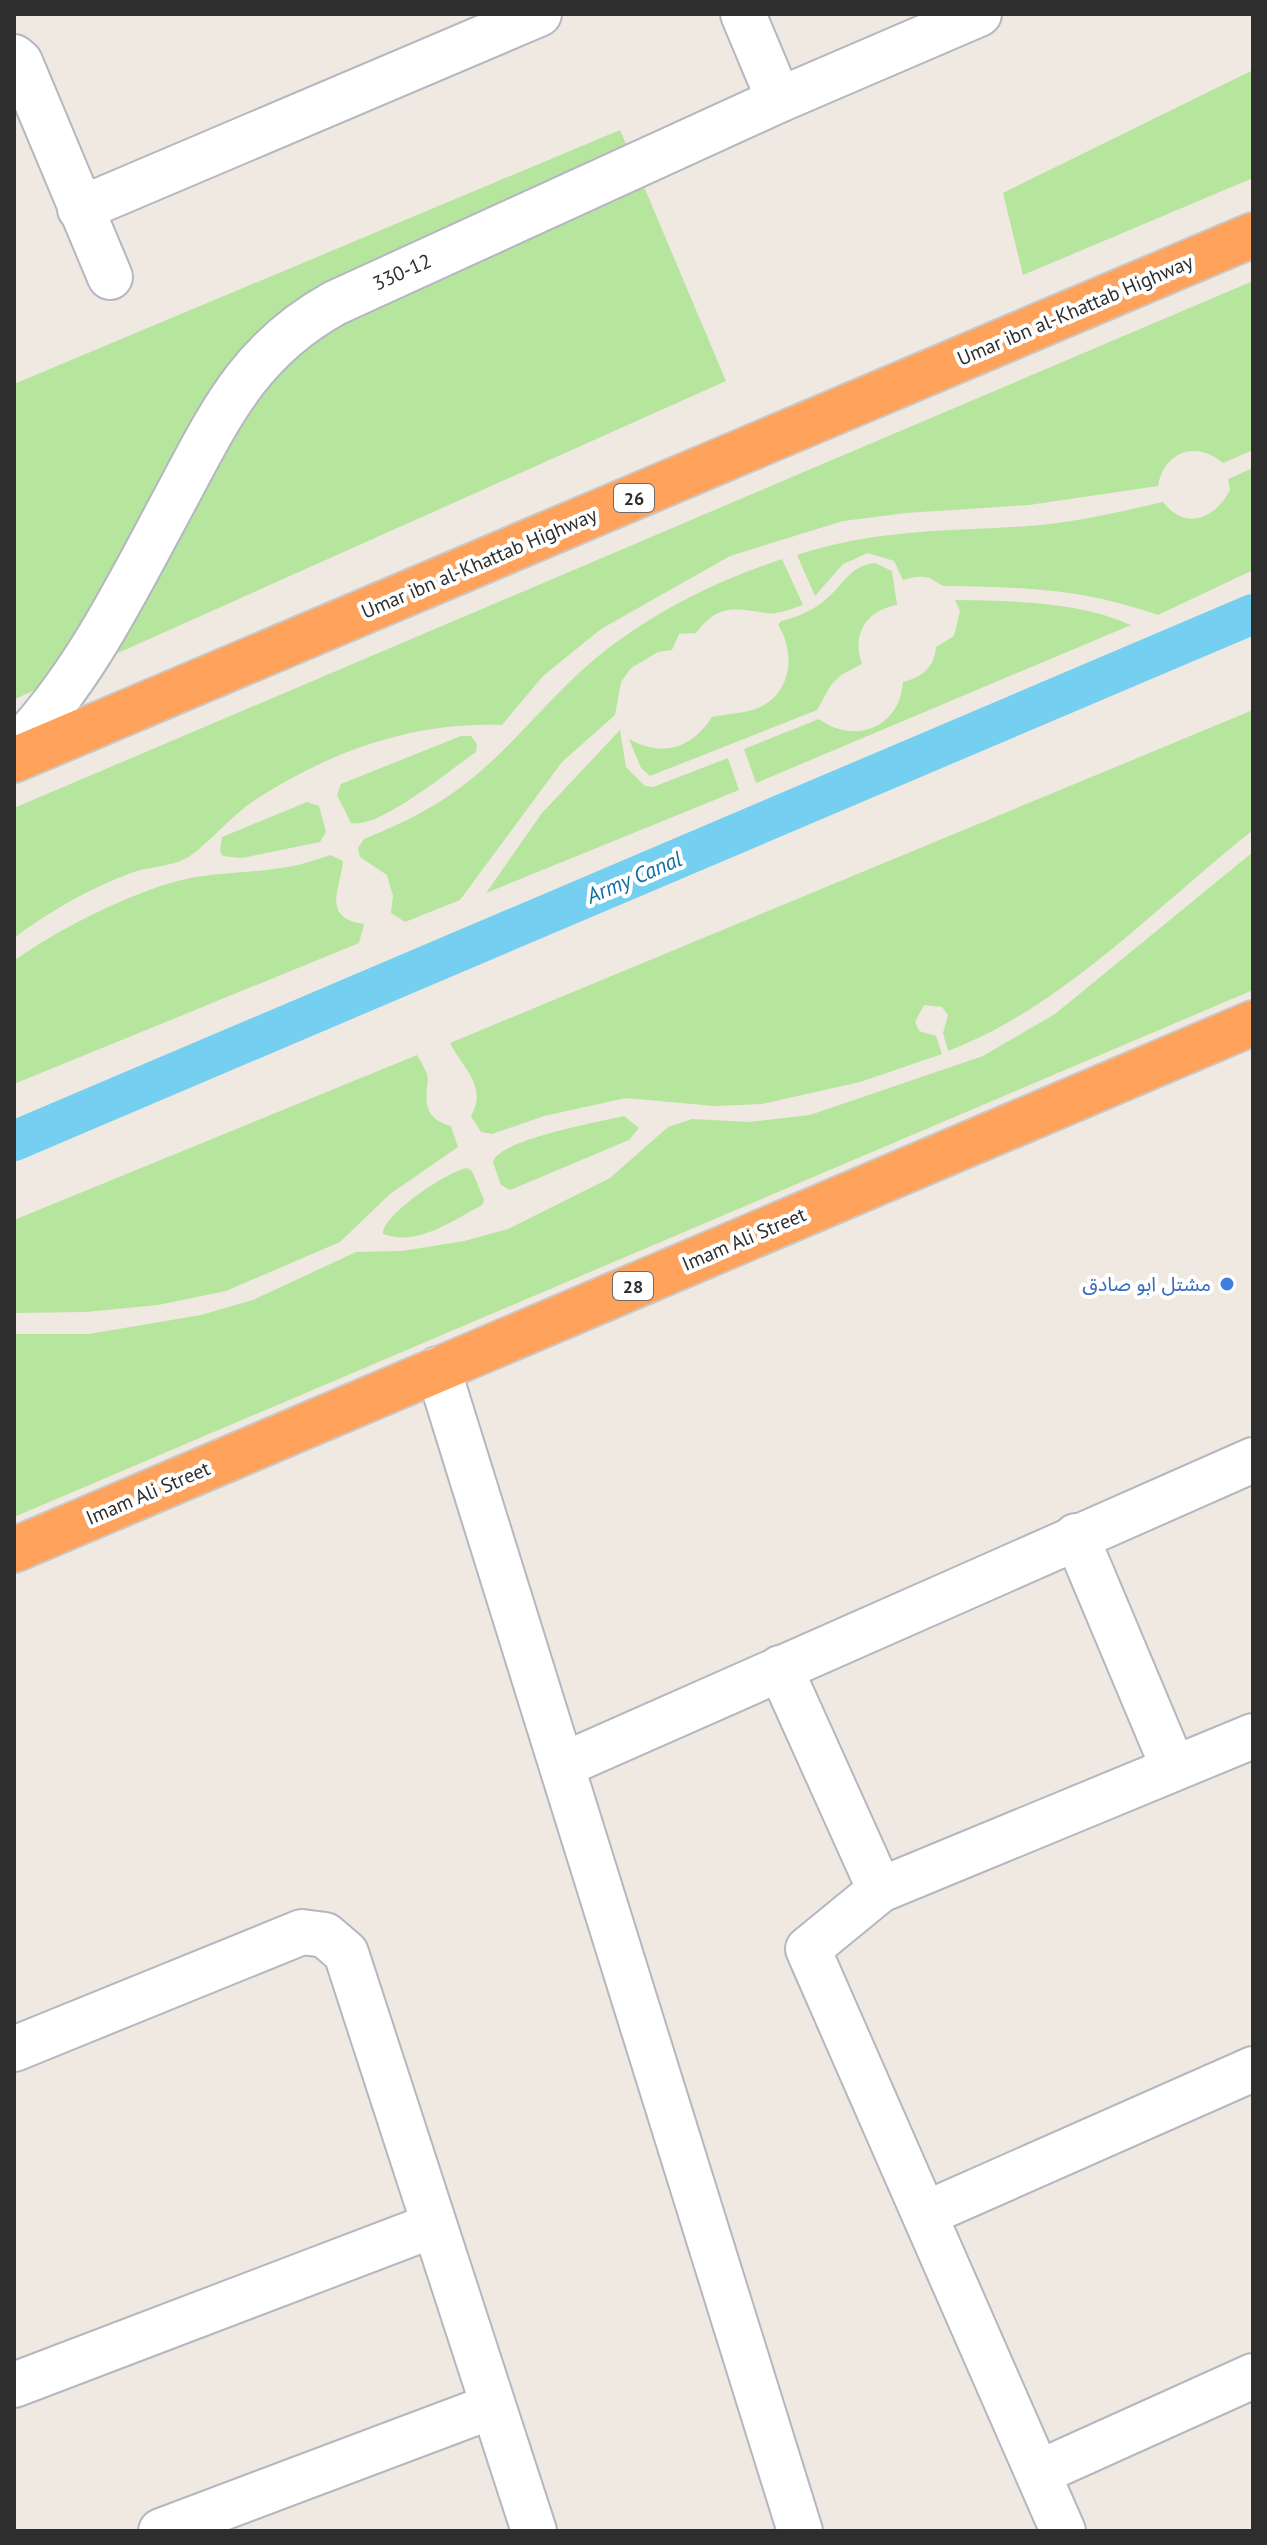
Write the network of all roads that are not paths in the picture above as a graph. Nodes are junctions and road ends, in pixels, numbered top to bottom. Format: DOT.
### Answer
graph roads {
  1 [pos="539,14"];
  2 [pos="743,14"];
  3 [pos="979,14"];
  4 [pos="14,57"];
  5 [pos="779,100"];
  6 [pos="80,209"];
  7 [pos="1253,235"];
  8 [pos="110,277"];
  9 [pos="14,750"];
  10 [pos="14,760"];
  11 [pos="1253,1023"];
  12 [pos="438,1369"];
  13 [pos="1253,1460"];
  14 [pos="1076,1536"];
  15 [pos="14,1550"];
  16 [pos="780,1668"];
  17 [pos="1253,1736"];
  18 [pos="563,1765"];
  19 [pos="1173,1767"];
  20 [pos="880,1890"];
  21 [pos="14,2049"];
  22 [pos="1253,2069"];
  23 [pos="925,2214"];
  24 [pos="434,2225"];
  25 [pos="1253,2376"];
  26 [pos="14,2385"];
  27 [pos="493,2406"];
  28 [pos="1038,2473"];
  29 [pos="161,2531"];
  30 [pos="534,2531"];
  31 [pos="800,2531"];
  32 [pos="1063,2531"];
  1 -- 6 [label="street"];
  2 -- 5 [label="street"];
  3 -- 5 [label="street, 330-12"];
  4 -- 6 [label="street"];
  5 -- 9 [label="street, 330-12"];
  6 -- 8 [label="street"];
  7 -- 10 [label="highway, Umar ibn al-Khattab Highway / 26"];
  11 -- 12 [label="highway, Imam Ali Street / 28"];
  12 -- 15 [label="highway, Imam Ali Street / 28"];
  12 -- 18 [label="street"];
  13 -- 14 [label="street"];
  14 -- 16 [label="street"];
  14 -- 19 [label="street"];
  16 -- 18 [label="street"];
  16 -- 20 [label="street"];
  17 -- 19 [label="street"];
  18 -- 31 [label="street"];
  19 -- 20 [label="street"];
  20 -- 23 [label="street"];
  21 -- 24 [label="street"];
  22 -- 23 [label="street"];
  23 -- 28 [label="street"];
  24 -- 26 [label="street"];
  24 -- 27 [label="street"];
  25 -- 28 [label="street"];
  27 -- 29 [label="street"];
  27 -- 30 [label="street"];
  28 -- 32 [label="street"];
}
